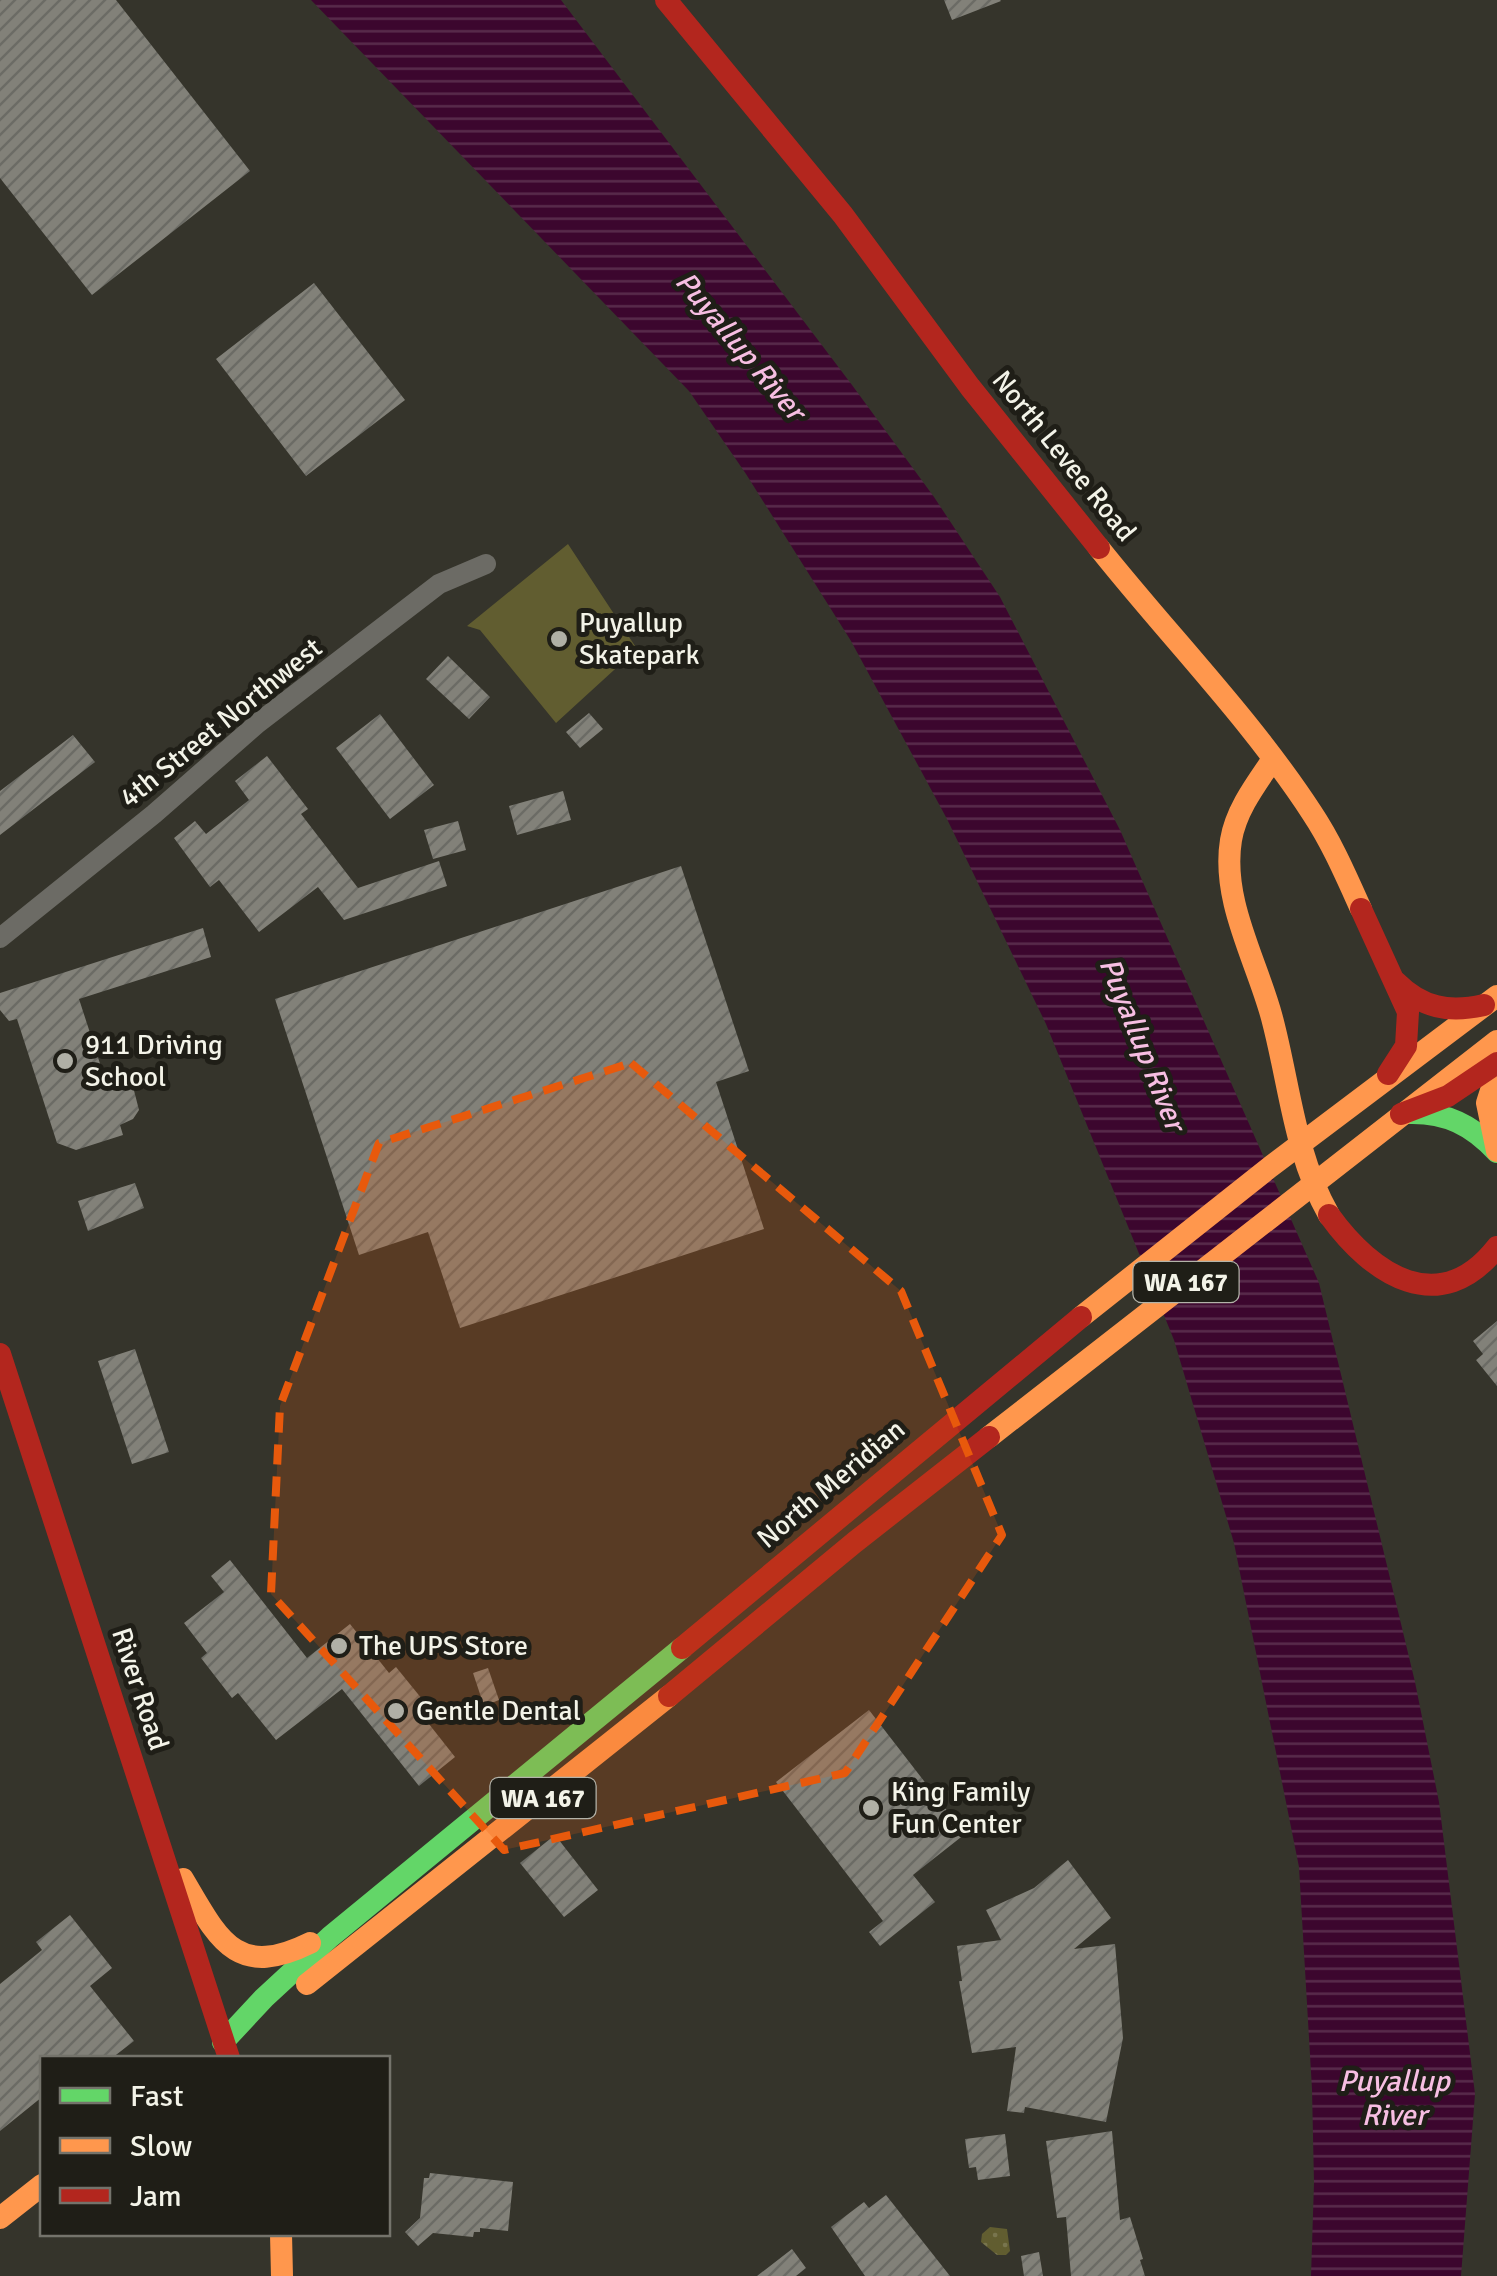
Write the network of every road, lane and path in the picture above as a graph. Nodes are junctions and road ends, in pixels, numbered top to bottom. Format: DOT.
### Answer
graph roads {
  1 [pos="666,0"];
  2 [pos="486,564"];
  3 [pos="1273,758"];
  4 [pos="0,938"];
  5 [pos="1386,967"];
  6 [pos="1491,1000"];
  7 [pos="1497,1040"];
  8 [pos="1497,1063"];
  9 [pos="1497,1072"];
  10 [pos="1382,1080"];
  11 [pos="1395,1118"];
  12 [pos="1497,1152"];
  13 [pos="1497,1246"];
  14 [pos="0,1354"];
  15 [pos="152,1824"];
  16 [pos="353,1918"];
  17 [pos="226,2050"];
  18 [pos="40,2187"];
  19 [pos="0,2218"];
  20 [pos="282,2236"];
  21 [pos="282,2276"];
  1 -- 3 [label="main road, North Levee Road"];
  2 -- 4 [label="street, 4th Street Northwest"];
  3 -- 5 [label="main road, North Levee Road"];
  3 -- 13 [label="main road"];
  5 -- 6 [label="main road"];
  5 -- 10 [label="main road, North Levee Road"];
  6 -- 10 [label="main road, North Meridian / WA 167"];
  7 -- 11 [label="main road, North Meridian"];
  8 -- 11 [label="main road, WA 167"];
  9 -- 12 [label="main road"];
  10 -- 16 [label="main road, North Meridian / WA 167"];
  11 -- 12 [label="main road"];
  11 -- 17 [label="main road, North Meridian / WA 167"];
  14 -- 15 [label="main road, River Road / WA 167"];
  15 -- 16 [label="main road, WA 167"];
  15 -- 17 [label="main road, River Road / WA 167"];
  16 -- 17 [label="main road, North Meridian"];
  18 -- 19 [label="main road"];
  20 -- 21 [label="main road"];
}
